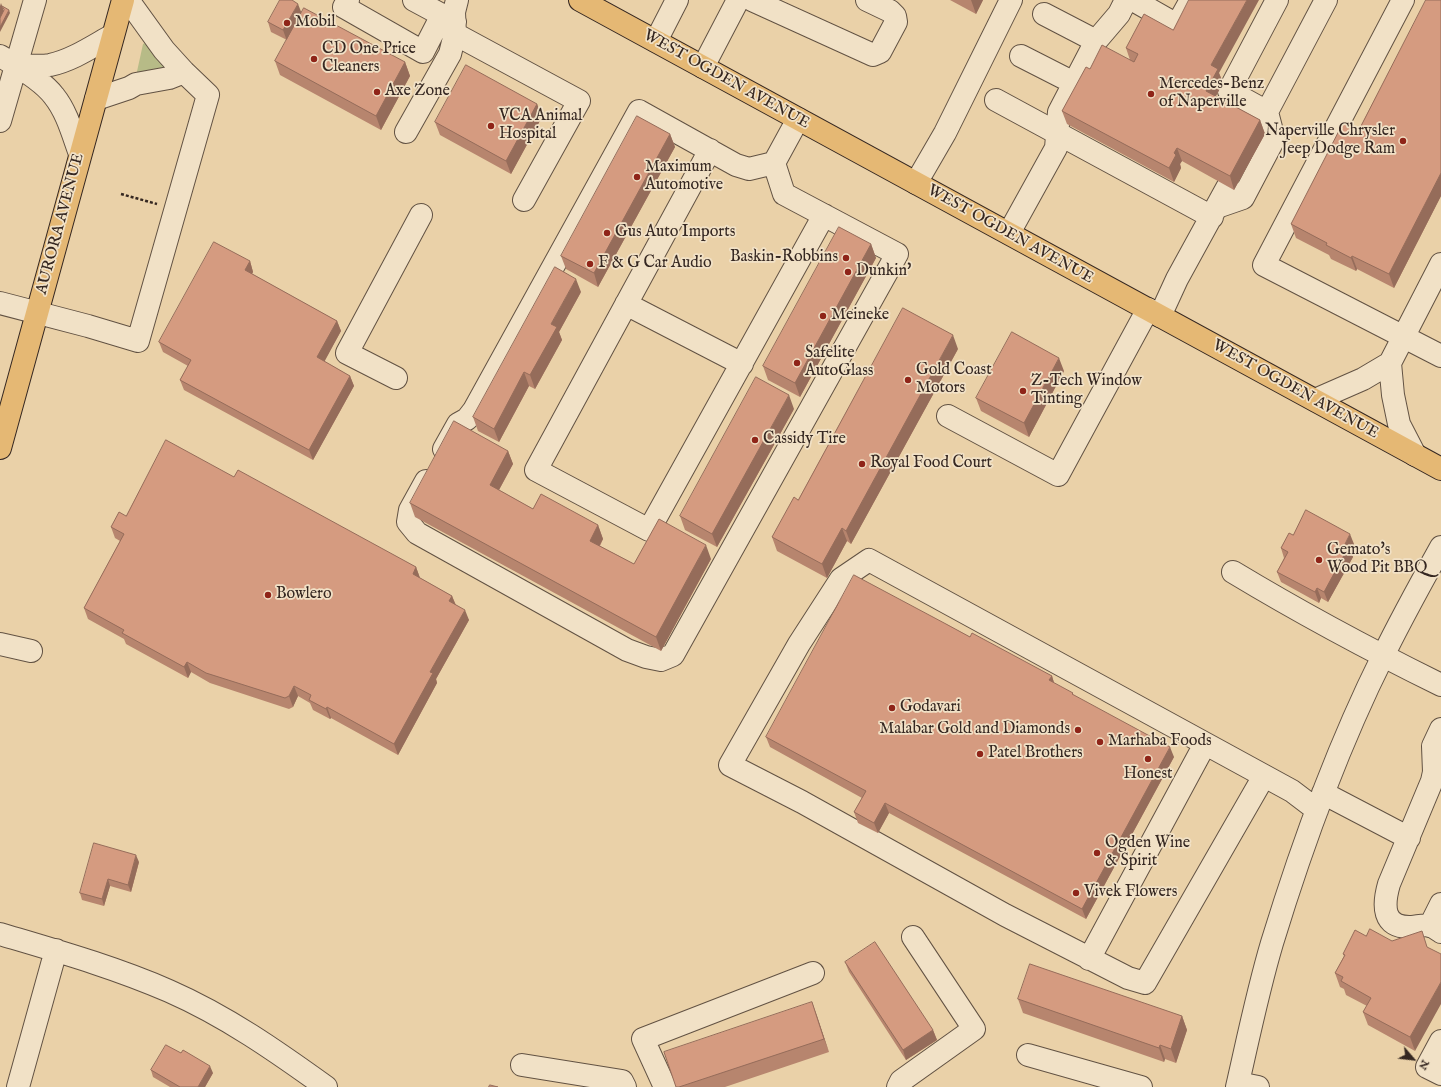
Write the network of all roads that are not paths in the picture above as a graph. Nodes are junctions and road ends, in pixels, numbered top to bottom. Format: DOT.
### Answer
graph roads {
  1 [pos="35,0"];
  2 [pos="123,0"];
  3 [pos="128,0"];
  4 [pos="348,0"];
  5 [pos="414,0"];
  6 [pos="458,0"];
  7 [pos="580,0"];
  8 [pos="677,0"];
  9 [pos="738,0"];
  10 [pos="752,0"];
  11 [pos="867,0"];
  12 [pos="1011,0"];
  13 [pos="1126,0"];
  14 [pos="1133,0"];
  15 [pos="1190,0"];
  16 [pos="1277,0"];
  17 [pos="1326,0"];
  18 [pos="1403,0"];
  19 [pos="1044,14"];
  20 [pos="451,24"];
  21 [pos="113,35"];
  22 [pos="656,41"];
  23 [pos="1096,41"];
  24 [pos="1021,56"];
  25 [pos="8,60"];
  26 [pos="703,67"];
  27 [pos="184,72"];
  28 [pos="1074,83"];
  29 [pos="96,99"];
  30 [pos="996,100"];
  31 [pos="798,119"];
  32 [pos="0,120"];
  33 [pos="1262,121"];
  34 [pos="406,132"];
  35 [pos="1057,133"];
  36 [pos="710,150"];
  37 [pos="80,154"];
  38 [pos="774,163"];
  39 [pos="916,183"];
  40 [pos="1228,186"];
  41 [pos="524,200"];
  42 [pos="1215,212"];
  43 [pos="422,215"];
  44 [pos="824,215"];
  45 [pos="1008,234"];
  46 [pos="1441,264"];
  47 [pos="0,303"];
  48 [pos="626,304"];
  49 [pos="37,312"];
  50 [pos="1154,313"];
  51 [pos="1404,336"];
  52 [pos="1441,356"];
  53 [pos="1390,363"];
  54 [pos="742,364"];
  55 [pos="396,378"];
  56 [pos="1315,400"];
  57 [pos="948,416"];
  58 [pos="0,448"];
  59 [pos="1415,455"];
  60 [pos="1441,469"];
  61 [pos="1441,547"];
  62 [pos="1233,572"];
  63 [pos="0,644"];
  64 [pos="31,652"];
  65 [pos="1383,656"];
  66 [pos="1441,685"];
  67 [pos="1441,729"];
  68 [pos="1205,744"];
  69 [pos="1437,774"];
  70 [pos="1264,776"];
  71 [pos="1320,801"];
  72 [pos="1409,838"];
  73 [pos="1441,904"];
  74 [pos="1435,929"];
  75 [pos="0,934"];
  76 [pos="913,937"];
  77 [pos="56,950"];
  78 [pos="1089,958"];
  79 [pos="813,973"];
  80 [pos="1441,1041"];
  81 [pos="1028,1055"];
  82 [pos="522,1065"];
  83 [pos="1441,1074"];
  84 [pos="1245,1086"];
  85 [pos="18,1087"];
  86 [pos="326,1087"];
  87 [pos="625,1087"];
  88 [pos="665,1087"];
  89 [pos="898,1087"];
  90 [pos="1141,1087"];
  1 -- 25 [label="street"];
  2 -- 21 [label="main road, AURORA AVENUE"];
  3 -- 27 [label="street"];
  4 -- 20 [label="street"];
  5 -- 20 [label="street"];
  6 -- 20 [label="street"];
  7 -- 22 [label="main road, WEST OGDEN AVENUE"];
  8 -- 22 [label="street"];
  9 -- 26 [label="street"];
  10 -- 11 [label="street"];
  12 -- 39 [label="street"];
  13 -- 23 [label="street"];
  14 -- 15 [label="street"];
  16 -- 33 [label="street"];
  17 -- 33 [label="street"];
  18 -- 51 [label="street"];
  19 -- 23 [label="street"];
  20 -- 34 [label="street"];
  20 -- 41 [label="street"];
  21 -- 25 [label="street"];
  21 -- 29 [label="main road, AURORA AVENUE"];
  22 -- 26 [label="main road, WEST OGDEN AVENUE"];
  23 -- 28 [label="street"];
  24 -- 28 [label="street"];
  25 -- 32 [label="street"];
  25 -- 37 [label="street"];
  26 -- 31 [label="main road, WEST OGDEN AVENUE"];
  27 -- 29 [label="street"];
  27 -- 49 [label="street"];
  28 -- 35 [label="street"];
  29 -- 37 [label="main road, AURORA AVENUE"];
  30 -- 35 [label="street"];
  31 -- 38 [label="street"];
  31 -- 39 [label="main road, WEST OGDEN AVENUE"];
  33 -- 42 [label="street"];
  35 -- 42 [label="street"];
  35 -- 45 [label="street"];
  36 -- 38 [label="street"];
  36 -- 44 [label="street"];
  36 -- 48 [label="street"];
  37 -- 49 [label="main road, AURORA AVENUE"];
  38 -- 44 [label="street"];
  39 -- 45 [label="main road, WEST OGDEN AVENUE"];
  40 -- 42 [label="street"];
  42 -- 50 [label="street"];
  43 -- 55 [label="street"];
  44 -- 54 [label="street"];
  45 -- 50 [label="main road, WEST OGDEN AVENUE"];
  46 -- 51 [label="street"];
  47 -- 49 [label="street"];
  48 -- 54 [label="street"];
  48 -- 54 [label="street"];
  49 -- 58 [label="main road, AURORA AVENUE"];
  50 -- 56 [label="main road, WEST OGDEN AVENUE"];
  50 -- 57 [label="street"];
  51 -- 52 [label="street"];
  51 -- 53 [label="street"];
  53 -- 56 [label="street"];
  53 -- 59 [label="street"];
  56 -- 59 [label="main road, WEST OGDEN AVENUE"];
  59 -- 60 [label="main road, WEST OGDEN AVENUE"];
  61 -- 65 [label="street"];
  62 -- 65 [label="street"];
  63 -- 64 [label="street"];
  65 -- 66 [label="street"];
  65 -- 71 [label="street"];
  67 -- 69 [label="street"];
  68 -- 70 [label="street"];
  68 -- 78 [label="street"];
  68 -- 78 [label="street"];
  69 -- 72 [label="street"];
  70 -- 71 [label="street"];
  70 -- 78 [label="street"];
  71 -- 72 [label="street"];
  71 -- 84 [label="street"];
  72 -- 74 [label="street"];
  73 -- 74 [label="street"];
  75 -- 77 [label="street"];
  76 -- 89 [label="street"];
  77 -- 85 [label="street"];
  77 -- 86 [label="street"];
  79 -- 88 [label="street"];
  80 -- 83 [label="street"];
  81 -- 90 [label="street"];
  82 -- 87 [label="street"];
}
